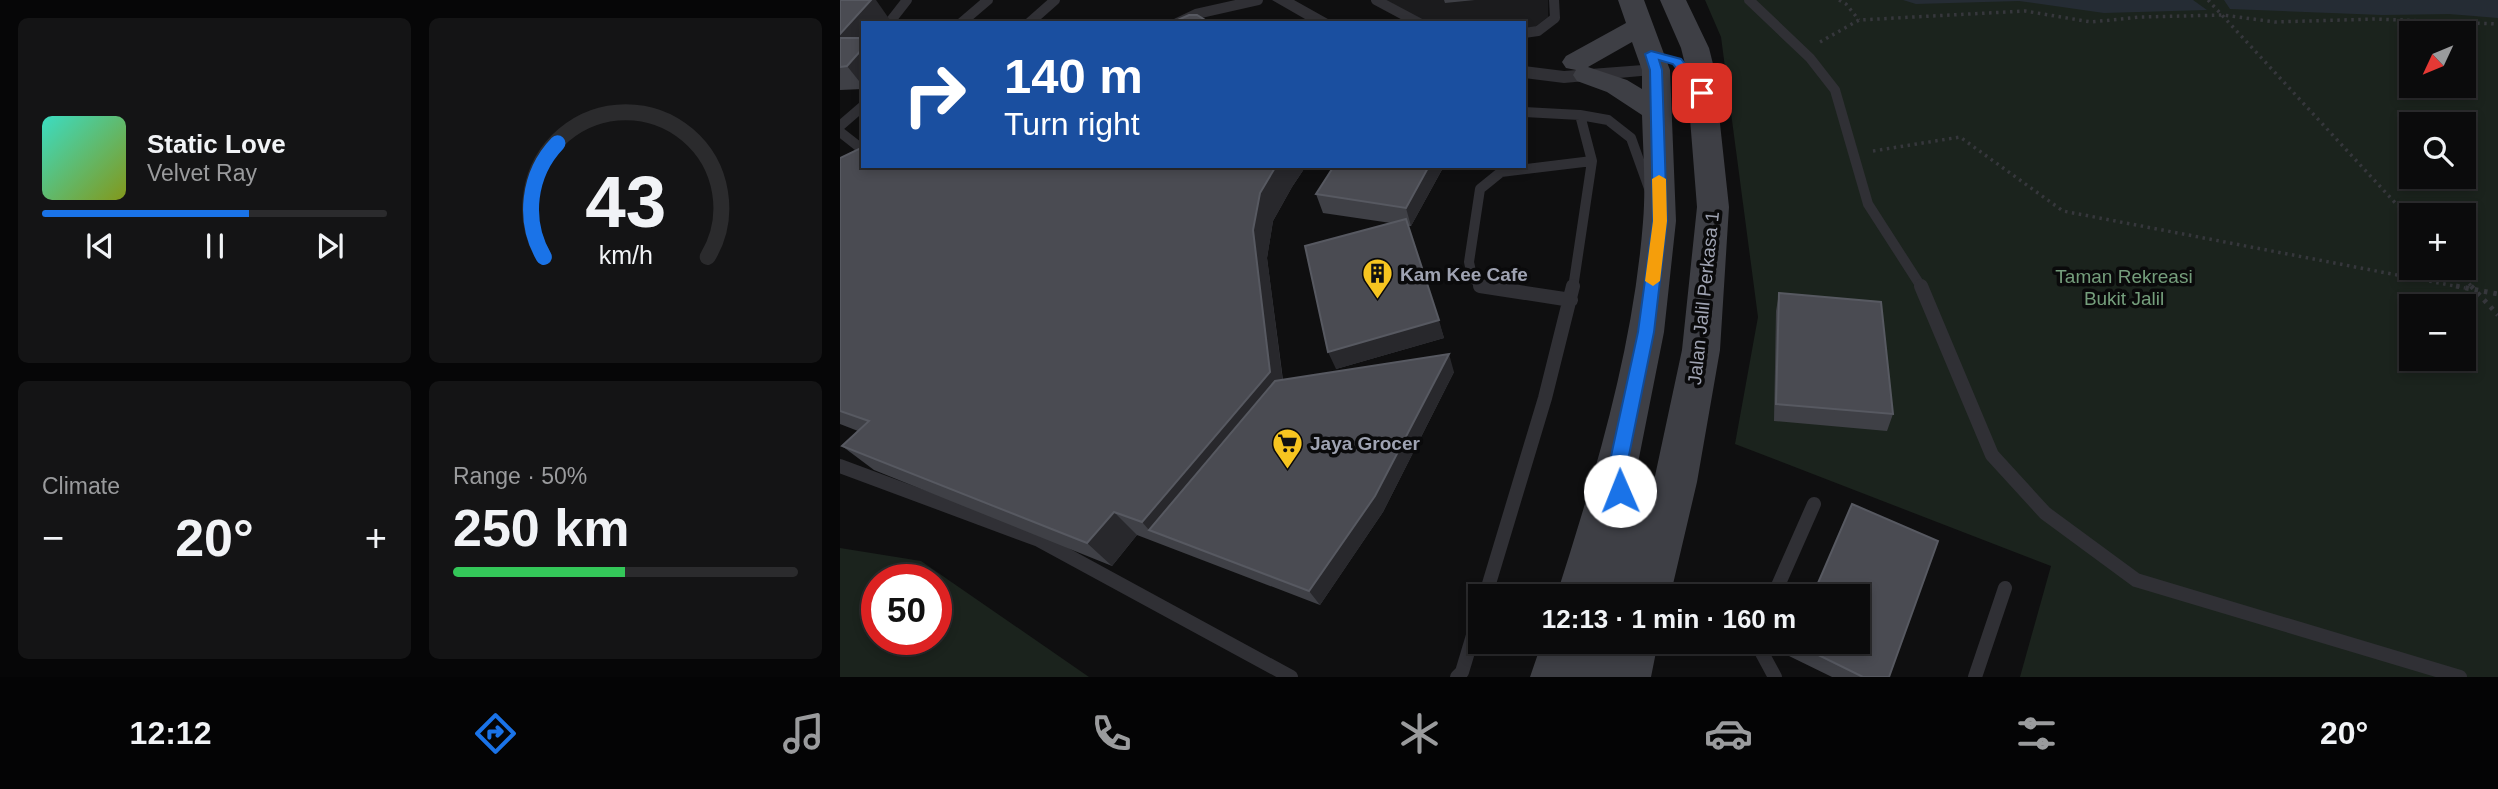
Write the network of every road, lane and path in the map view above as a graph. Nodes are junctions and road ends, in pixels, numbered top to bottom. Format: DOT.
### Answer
graph roads {
  1 [pos="907,0"];
  2 [pos="988,0"];
  3 [pos="1055,0"];
  4 [pos="1258,0"];
  5 [pos="1281,0"];
  6 [pos="1376,0"];
  7 [pos="1554,0"];
  8 [pos="1631,0"];
  9 [pos="1673,0"];
  10 [pos="1749,0"];
  11 [pos="1839,0"];
  12 [pos="2208,0"];
  13 [pos="2223,15"];
  14 [pos="1859,20"];
  15 [pos="891,21"];
  16 [pos="963,21"];
  17 [pos="1031,21"];
  18 [pos="1181,21"];
  19 [pos="1322,21"];
  20 [pos="1413,21"];
  21 [pos="2498,24"];
  22 [pos="1642,26"];
  23 [pos="1686,26"];
  24 [pos="1526,33"];
  25 [pos="1810,58"];
  26 [pos="1659,61"];
  27 [pos="1581,69"];
  28 [pos="1529,72"];
  29 [pos="1702,93"];
  30 [pos="861,108"];
  31 [pos="1657,111"];
  32 [pos="1526,112"];
  33 [pos="1580,115"];
  34 [pos="840,126"];
  35 [pos="840,132"];
  36 [pos="861,150"];
  37 [pos="1855,153"];
  38 [pos="861,154"];
  39 [pos="851,161"];
  40 [pos="1592,161"];
  41 [pos="2399,207"];
  42 [pos="1660,221"];
  43 [pos="2466,280"];
  44 [pos="2474,289"];
  45 [pos="2498,294"];
  46 [pos="1571,300"];
  47 [pos="2498,315"];
  48 [pos="840,466"];
  49 [pos="1617,470"];
  50 [pos="1814,504"];
  51 [pos="1489,584"];
  52 [pos="1582,584"];
  53 [pos="1614,584"];
  54 [pos="1650,584"];
  55 [pos="1779,584"];
  56 [pos="2005,587"];
  57 [pos="1468,652"];
  58 [pos="1561,654"];
  59 [pos="1595,654"];
  60 [pos="1632,654"];
  61 [pos="1647,654"];
  62 [pos="1763,654"];
  63 [pos="1291,677"];
  64 [pos="1457,677"];
  65 [pos="1554,677"];
  66 [pos="1589,677"];
  67 [pos="1627,677"];
  68 [pos="1652,677"];
  69 [pos="1775,677"];
  70 [pos="1975,677"];
  71 [pos="2460,677"];
  1 -- 15 [label="lane"];
  2 -- 16 [label="lane"];
  3 -- 17 [label="lane"];
  4 -- 18 [label="lane"];
  5 -- 19 [label="street"];
  6 -- 20 [label="lane"];
  7 -- 24 [label="lane"];
  8 -- 22 [label="main road"];
  9 -- 23 [label="main road, Jalan Jalil Perkasa 1"];
  10 -- 25 [label="lane"];
  11 -- 14 [label="path"];
  12 -- 13 [label="path"];
  13 -- 14 [label="path"];
  13 -- 21 [label="path"];
  13 -- 41 [label="path"];
  14 -- 25 [label="path"];
  22 -- 26 [label="main road"];
  22 -- 27 [label="main road"];
  23 -- 26 [label="main road"];
  23 -- 29 [label="main road, Jalan Jalil Perkasa 1"];
  25 -- 37 [label="lane"];
  26 -- 27 [label="street"];
  26 -- 29 [label="main road"];
  26 -- 31 [label="main road"];
  27 -- 28 [label="street"];
  27 -- 31 [label="main road"];
  29 -- 54 [label="main road, Jalan Jalil Perkasa 1"];
  30 -- 34 [label="lane"];
  31 -- 42 [label="main road"];
  32 -- 33 [label="lane"];
  33 -- 40 [label="lane"];
  33 -- 42 [label="lane"];
  35 -- 36 [label="lane"];
  37 -- 44 [label="path"];
  37 -- 71 [label="lane"];
  38 -- 39 [label="lane"];
  40 -- 46 [label="lane"];
  40 -- 46 [label="lane"];
  42 -- 49 [label="main road"];
  43 -- 44 [label="path"];
  44 -- 45 [label="path"];
  44 -- 47 [label="path"];
  46 -- 51 [label="lane"];
  48 -- 63 [label="lane"];
  49 -- 52 [label="main road"];
  49 -- 53 [label="main road"];
  50 -- 55 [label="lane"];
  56 -- 70 [label="lane"];
  57 -- 64 [label="lane"];
  58 -- 65 [label="main road"];
  59 -- 66 [label="main road"];
  60 -- 67 [label="main road"];
  61 -- 68 [label="main road"];
  62 -- 69 [label="lane"];
}
